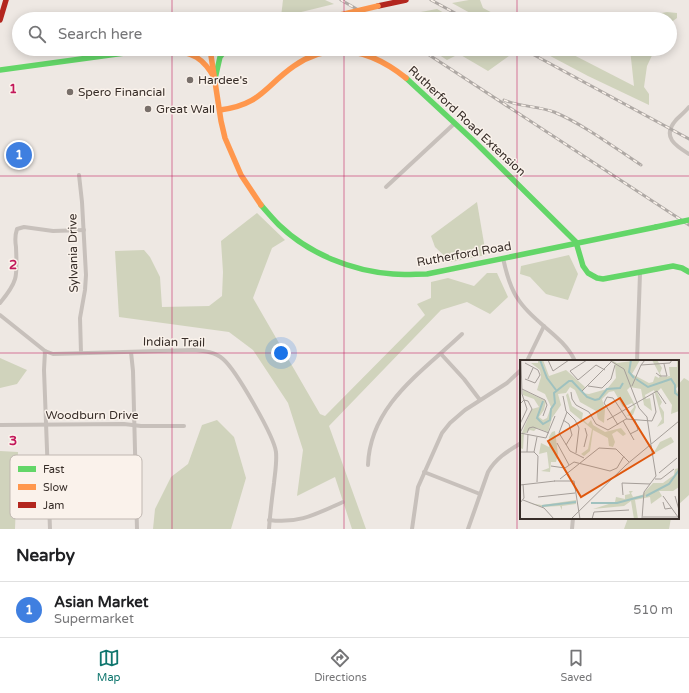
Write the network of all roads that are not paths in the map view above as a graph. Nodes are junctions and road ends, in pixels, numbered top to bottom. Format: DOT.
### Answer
graph roads {
  1 [pos="6,0"];
  2 [pos="404,0"];
  3 [pos="353,12"];
  4 [pos="0,20"];
  5 [pos="103,56"];
  6 [pos="196,56"];
  7 [pos="211,56"];
  8 [pos="221,56"];
  9 [pos="313,56"];
  10 [pos="370,56"];
  11 [pos="0,70"];
  12 [pos="215,78"];
  13 [pos="689,107"];
  14 [pos="220,110"];
  15 [pos="455,123"];
  16 [pos="689,154"];
  17 [pos="79,175"];
  18 [pos="386,187"];
  19 [pos="689,220"];
  20 [pos="84,230"];
  21 [pos="578,243"];
  22 [pos="503,258"];
  23 [pos="689,272"];
  24 [pos="640,273"];
  25 [pos="0,303"];
  26 [pos="0,315"];
  27 [pos="544,326"];
  28 [pos="462,334"];
  29 [pos="44,351"];
  30 [pos="131,352"];
  31 [pos="81,353"];
  32 [pos="441,354"];
  33 [pos="527,360"];
  34 [pos="574,360"];
  35 [pos="637,360"];
  36 [pos="520,371"];
  37 [pos="480,400"];
  38 [pos="0,425"];
  39 [pos="46,425"];
  40 [pos="134,425"];
  41 [pos="184,426"];
  42 [pos="520,444"];
  43 [pos="47,455"];
  44 [pos="135,455"];
  45 [pos="368,466"];
  46 [pos="424,472"];
  47 [pos="480,494"];
  48 [pos="343,502"];
  49 [pos="50,519"];
  50 [pos="137,519"];
  51 [pos="573,519"];
  52 [pos="269,520"];
  53 [pos="50,529"];
  54 [pos="137,529"];
  55 [pos="269,529"];
  56 [pos="412,529"];
  57 [pos="468,529"];
  58 [pos="572,529"];
  1 -- 4 [label="street"];
  2 -- 3 [label="street, bridge"];
  5 -- 11 [label="street"];
  6 -- 12 [label="street"];
  7 -- 12 [label="street, Rutherford Road"];
  8 -- 12 [label="street"];
  9 -- 14 [label="street, Rutherford Road Extension"];
  10 -- 15 [label="street, Rutherford Road Extension"];
  12 -- 14 [label="street, Rutherford Road"];
  13 -- 16 [label="street"];
  14 -- 22 [label="street, Rutherford Road"];
  15 -- 18 [label="street"];
  15 -- 21 [label="street, Rutherford Road Extension"];
  17 -- 20 [label="street, Sylvania Drive"];
  19 -- 21 [label="street, Rutherford Road, bridge"];
  20 -- 25 [label="street"];
  20 -- 31 [label="street, Sylvania Drive"];
  21 -- 22 [label="street, Rutherford Road"];
  21 -- 24 [label="street"];
  22 -- 27 [label="street"];
  23 -- 24 [label="street"];
  24 -- 35 [label="street"];
  26 -- 29 [label="street"];
  27 -- 33 [label="street"];
  27 -- 34 [label="street"];
  28 -- 32 [label="street"];
  29 -- 31 [label="street, Indian Trail"];
  29 -- 39 [label="street"];
  30 -- 31 [label="street, Indian Trail"];
  30 -- 40 [label="street"];
  30 -- 52 [label="street, Indian Trail"];
  32 -- 37 [label="street"];
  32 -- 45 [label="street"];
  36 -- 37 [label="street"];
  37 -- 46 [label="street"];
  38 -- 39 [label="street, Woodburn Drive"];
  39 -- 40 [label="street, Woodburn Drive"];
  39 -- 43 [label="street"];
  40 -- 41 [label="street, Woodburn Drive"];
  40 -- 44 [label="street"];
  42 -- 47 [label="street"];
  46 -- 47 [label="street"];
  46 -- 56 [label="street"];
  47 -- 57 [label="street"];
  48 -- 52 [label="street"];
  49 -- 53 [label="street"];
  50 -- 54 [label="street"];
  51 -- 58 [label="street"];
  52 -- 55 [label="street, Indian Trail"];
}
